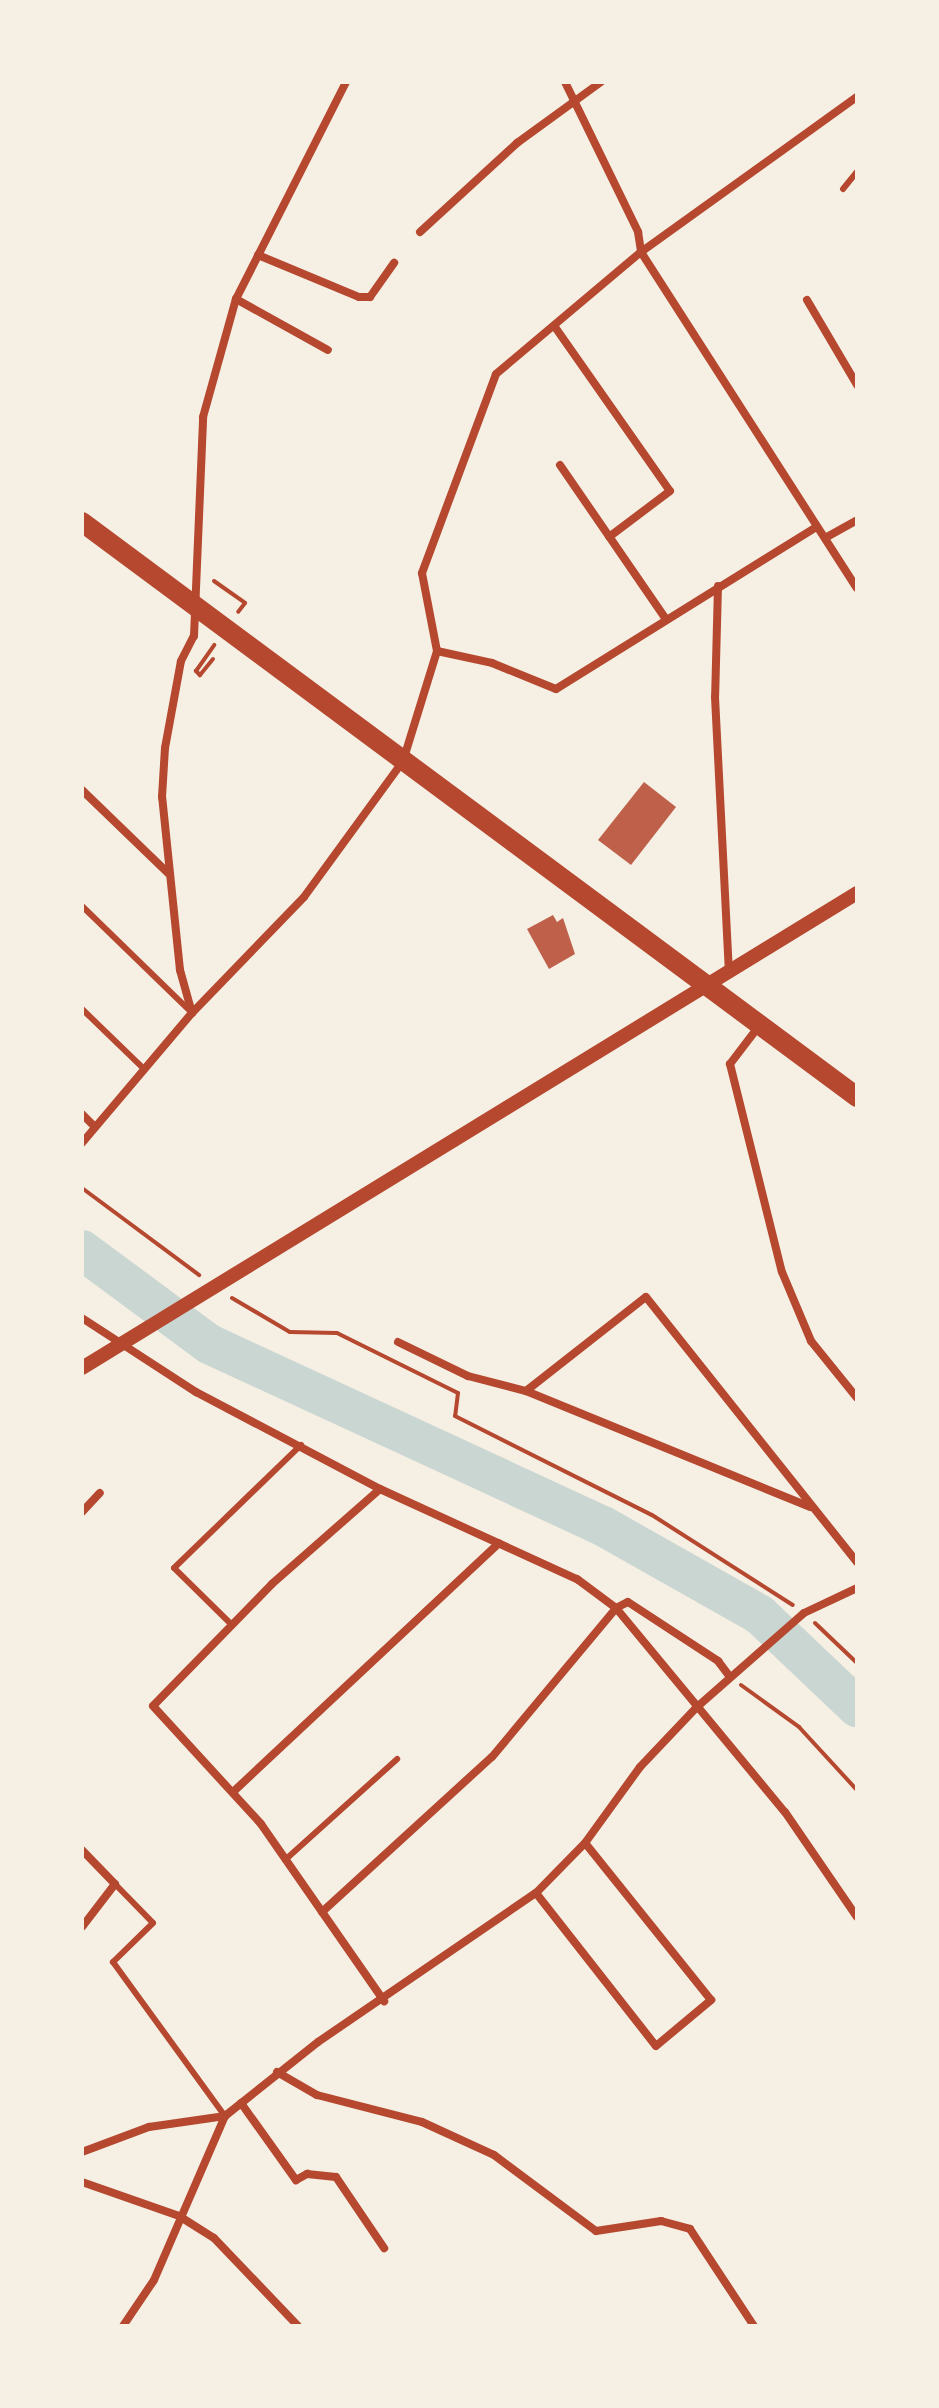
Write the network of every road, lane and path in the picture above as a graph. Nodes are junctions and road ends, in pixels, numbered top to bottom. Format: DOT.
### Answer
graph roads {
  1 [pos="565,82"];
  2 [pos="601,82"];
  3 [pos="343,83"];
  4 [pos="857,97"];
  5 [pos="576,102"];
  6 [pos="857,172"];
  7 [pos="843,189"];
  8 [pos="420,232"];
  9 [pos="641,252"];
  10 [pos="258,255"];
  11 [pos="394,263"];
  12 [pos="236,299"];
  13 [pos="807,300"];
  14 [pos="555,327"];
  15 [pos="328,350"];
  16 [pos="857,385"];
  17 [pos="560,465"];
  18 [pos="857,520"];
  19 [pos="82,522"];
  20 [pos="816,527"];
  21 [pos="609,537"];
  22 [pos="825,538"];
  23 [pos="214,581"];
  24 [pos="718,586"];
  25 [pos="857,588"];
  26 [pos="245,603"];
  27 [pos="197,605"];
  28 [pos="666,619"];
  29 [pos="437,651"];
  30 [pos="206,655"];
  31 [pos="213,659"];
  32 [pos="403,761"];
  33 [pos="82,790"];
  34 [pos="168,873"];
  35 [pos="857,893"];
  36 [pos="82,906"];
  37 [pos="729,975"];
  38 [pos="708,987"];
  39 [pos="82,1009"];
  40 [pos="192,1013"];
  41 [pos="759,1026"];
  42 [pos="143,1068"];
  43 [pos="857,1097"];
  44 [pos="82,1114"];
  45 [pos="95,1127"];
  46 [pos="82,1143"];
  47 [pos="82,1188"];
  48 [pos="210,1288"];
  49 [pos="82,1318"];
  50 [pos="124,1342"];
  51 [pos="398,1342"];
  52 [pos="82,1368"];
  53 [pos="526,1391"];
  54 [pos="857,1398"];
  55 [pos="301,1445"];
  56 [pos="380,1489"];
  57 [pos="100,1493"];
  58 [pos="811,1508"];
  59 [pos="82,1512"];
  60 [pos="499,1543"];
  61 [pos="857,1562"];
  62 [pos="857,1588"];
  63 [pos="616,1608"];
  64 [pos="802,1615"];
  65 [pos="232,1625"];
  66 [pos="857,1663"];
  67 [pos="732,1674"];
  68 [pos="697,1707"];
  69 [pos="397,1759"];
  70 [pos="857,1790"];
  71 [pos="233,1792"];
  72 [pos="585,1843"];
  73 [pos="82,1850"];
  74 [pos="285,1860"];
  75 [pos="115,1884"];
  76 [pos="536,1893"];
  77 [pos="322,1912"];
  78 [pos="857,1917"];
  79 [pos="82,1927"];
  80 [pos="384,2001"];
  81 [pos="277,2072"];
  82 [pos="241,2103"];
  83 [pos="225,2116"];
  84 [pos="82,2152"];
  85 [pos="82,2182"];
  86 [pos="179,2216"];
  87 [pos="384,2248"];
  88 [pos="123,2326"];
  89 [pos="298,2326"];
  90 [pos="754,2326"];
  1 -- 5 [label="street"];
  2 -- 5 [label="street"];
  3 -- 10 [label="street"];
  4 -- 9 [label="street"];
  5 -- 8 [label="street"];
  5 -- 9 [label="street"];
  6 -- 7 [label="lane"];
  9 -- 14 [label="street"];
  9 -- 20 [label="street"];
  10 -- 11 [label="street"];
  10 -- 12 [label="street"];
  12 -- 15 [label="street"];
  12 -- 27 [label="street"];
  13 -- 16 [label="street"];
  14 -- 21 [label="street"];
  14 -- 29 [label="street"];
  17 -- 21 [label="street"];
  18 -- 22 [label="street"];
  19 -- 27 [label="main road"];
  20 -- 22 [label="street"];
  20 -- 24 [label="street"];
  21 -- 28 [label="street"];
  22 -- 25 [label="street"];
  23 -- 26 [label="path"];
  24 -- 28 [label="street"];
  24 -- 37 [label="street"];
  27 -- 32 [label="main road"];
  27 -- 34 [label="street"];
  28 -- 29 [label="street"];
  29 -- 32 [label="street"];
  30 -- 31 [label="path"];
  32 -- 38 [label="main road"];
  32 -- 40 [label="street"];
  33 -- 34 [label="street"];
  34 -- 40 [label="street"];
  35 -- 37 [label="street"];
  36 -- 40 [label="lane"];
  37 -- 38 [label="street"];
  38 -- 41 [label="main road"];
  38 -- 48 [label="street"];
  39 -- 42 [label="lane"];
  40 -- 42 [label="street"];
  41 -- 43 [label="main road"];
  41 -- 54 [label="street"];
  42 -- 45 [label="street"];
  44 -- 45 [label="street"];
  45 -- 46 [label="street"];
  47 -- 48 [label="path"];
  48 -- 50 [label="street"];
  48 -- 64 [label="path"];
  49 -- 50 [label="street"];
  50 -- 52 [label="street"];
  50 -- 55 [label="street"];
  51 -- 53 [label="street"];
  53 -- 58 [label="street"];
  53 -- 58 [label="street"];
  55 -- 56 [label="street"];
  55 -- 65 [label="lane"];
  56 -- 60 [label="street"];
  56 -- 65 [label="street"];
  57 -- 59 [label="street"];
  58 -- 61 [label="street"];
  60 -- 63 [label="street"];
  60 -- 71 [label="street"];
  62 -- 64 [label="street"];
  63 -- 67 [label="street"];
  63 -- 68 [label="street"];
  63 -- 77 [label="street"];
  64 -- 66 [label="path"];
  64 -- 67 [label="street"];
  65 -- 71 [label="street"];
  67 -- 68 [label="street"];
  67 -- 70 [label="path"];
  68 -- 72 [label="street"];
  68 -- 78 [label="street"];
  69 -- 74 [label="lane"];
  71 -- 74 [label="street"];
  72 -- 76 [label="street"];
  72 -- 76 [label="street"];
  73 -- 75 [label="street"];
  74 -- 77 [label="street"];
  75 -- 79 [label="street"];
  75 -- 83 [label="lane"];
  76 -- 80 [label="street"];
  77 -- 80 [label="street"];
  80 -- 81 [label="street"];
  81 -- 82 [label="street"];
  81 -- 90 [label="street"];
  82 -- 83 [label="street"];
  82 -- 87 [label="street"];
  83 -- 84 [label="street"];
  83 -- 86 [label="street"];
  85 -- 86 [label="street"];
  86 -- 88 [label="street"];
  86 -- 89 [label="street"];
}
